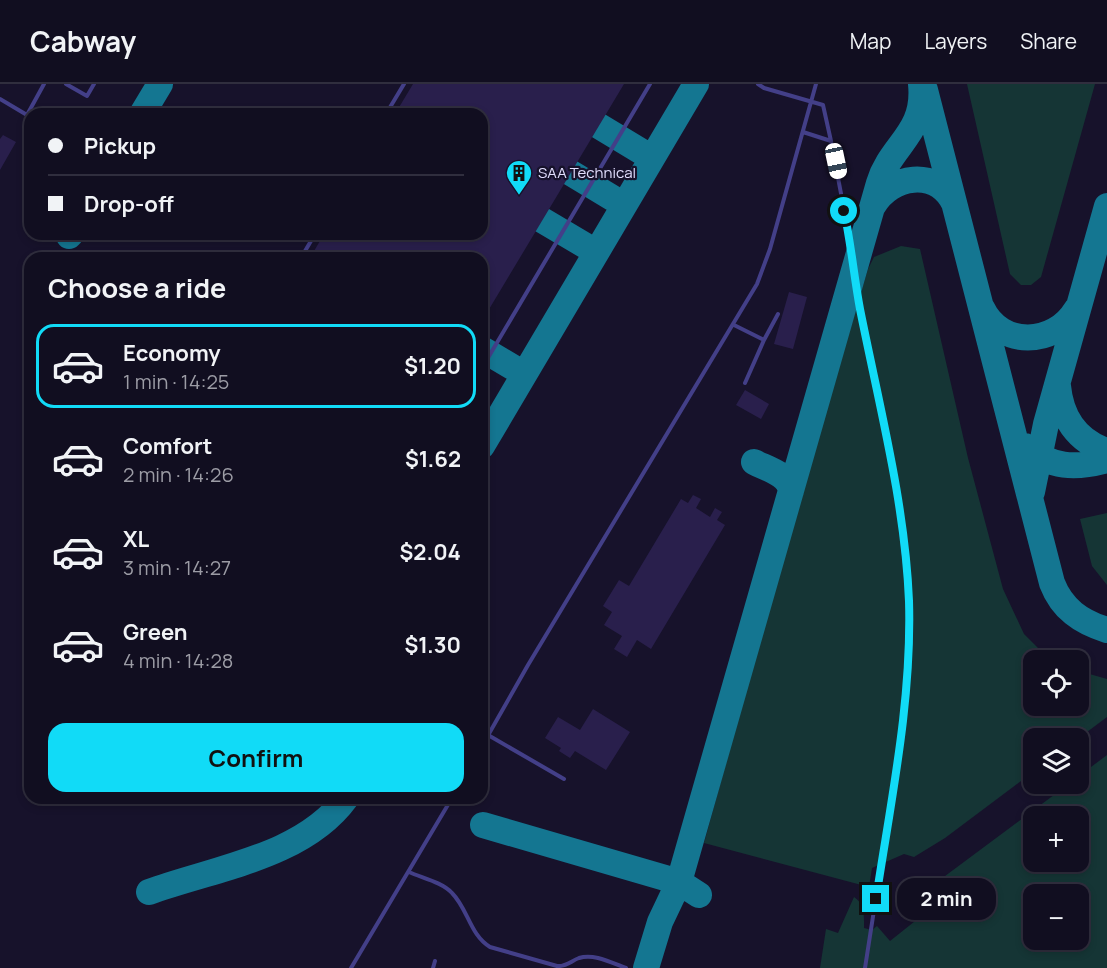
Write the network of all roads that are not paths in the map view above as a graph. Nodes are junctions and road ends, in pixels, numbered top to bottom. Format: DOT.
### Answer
graph roads {
  1 [pos="44,84"];
  2 [pos="66,84"];
  3 [pos="94,84"];
  4 [pos="404,84"];
  5 [pos="650,84"];
  6 [pos="758,84"];
  7 [pos="816,84"];
  8 [pos="0,99"];
  9 [pos="811,103"];
  10 [pos="31,108"];
  11 [pos="390,108"];
  12 [pos="24,113"];
  13 [pos="803,132"];
  14 [pos="831,141"];
  15 [pos="778,314"];
  16 [pos="734,325"];
  17 [pos="764,340"];
  18 [pos="488,358"];
  19 [pos="745,383"];
  20 [pos="488,735"];
  21 [pos="564,779"];
  22 [pos="449,804"];
  23 [pos="409,872"];
  24 [pos="435,961"];
  25 [pos="611,966"];
  26 [pos="351,968"];
  27 [pos="433,968"];
  28 [pos="626,968"];
  29 [pos="865,968"];
  1 -- 10 [label="lane"];
  2 -- 3 [label="lane"];
  4 -- 11 [label="lane"];
  5 -- 18 [label="lane"];
  6 -- 9 [label="lane"];
  7 -- 9 [label="lane"];
  8 -- 12 [label="lane"];
  9 -- 13 [label="lane"];
  9 -- 14 [label="lane"];
  13 -- 14 [label="lane"];
  13 -- 16 [label="lane"];
  14 -- 29 [label="lane"];
  15 -- 17 [label="lane"];
  16 -- 17 [label="lane"];
  16 -- 20 [label="lane"];
  17 -- 19 [label="lane"];
  20 -- 21 [label="lane"];
  22 -- 23 [label="lane"];
  23 -- 25 [label="lane"];
  23 -- 26 [label="lane"];
  24 -- 27 [label="lane"];
  25 -- 28 [label="lane"];
}
